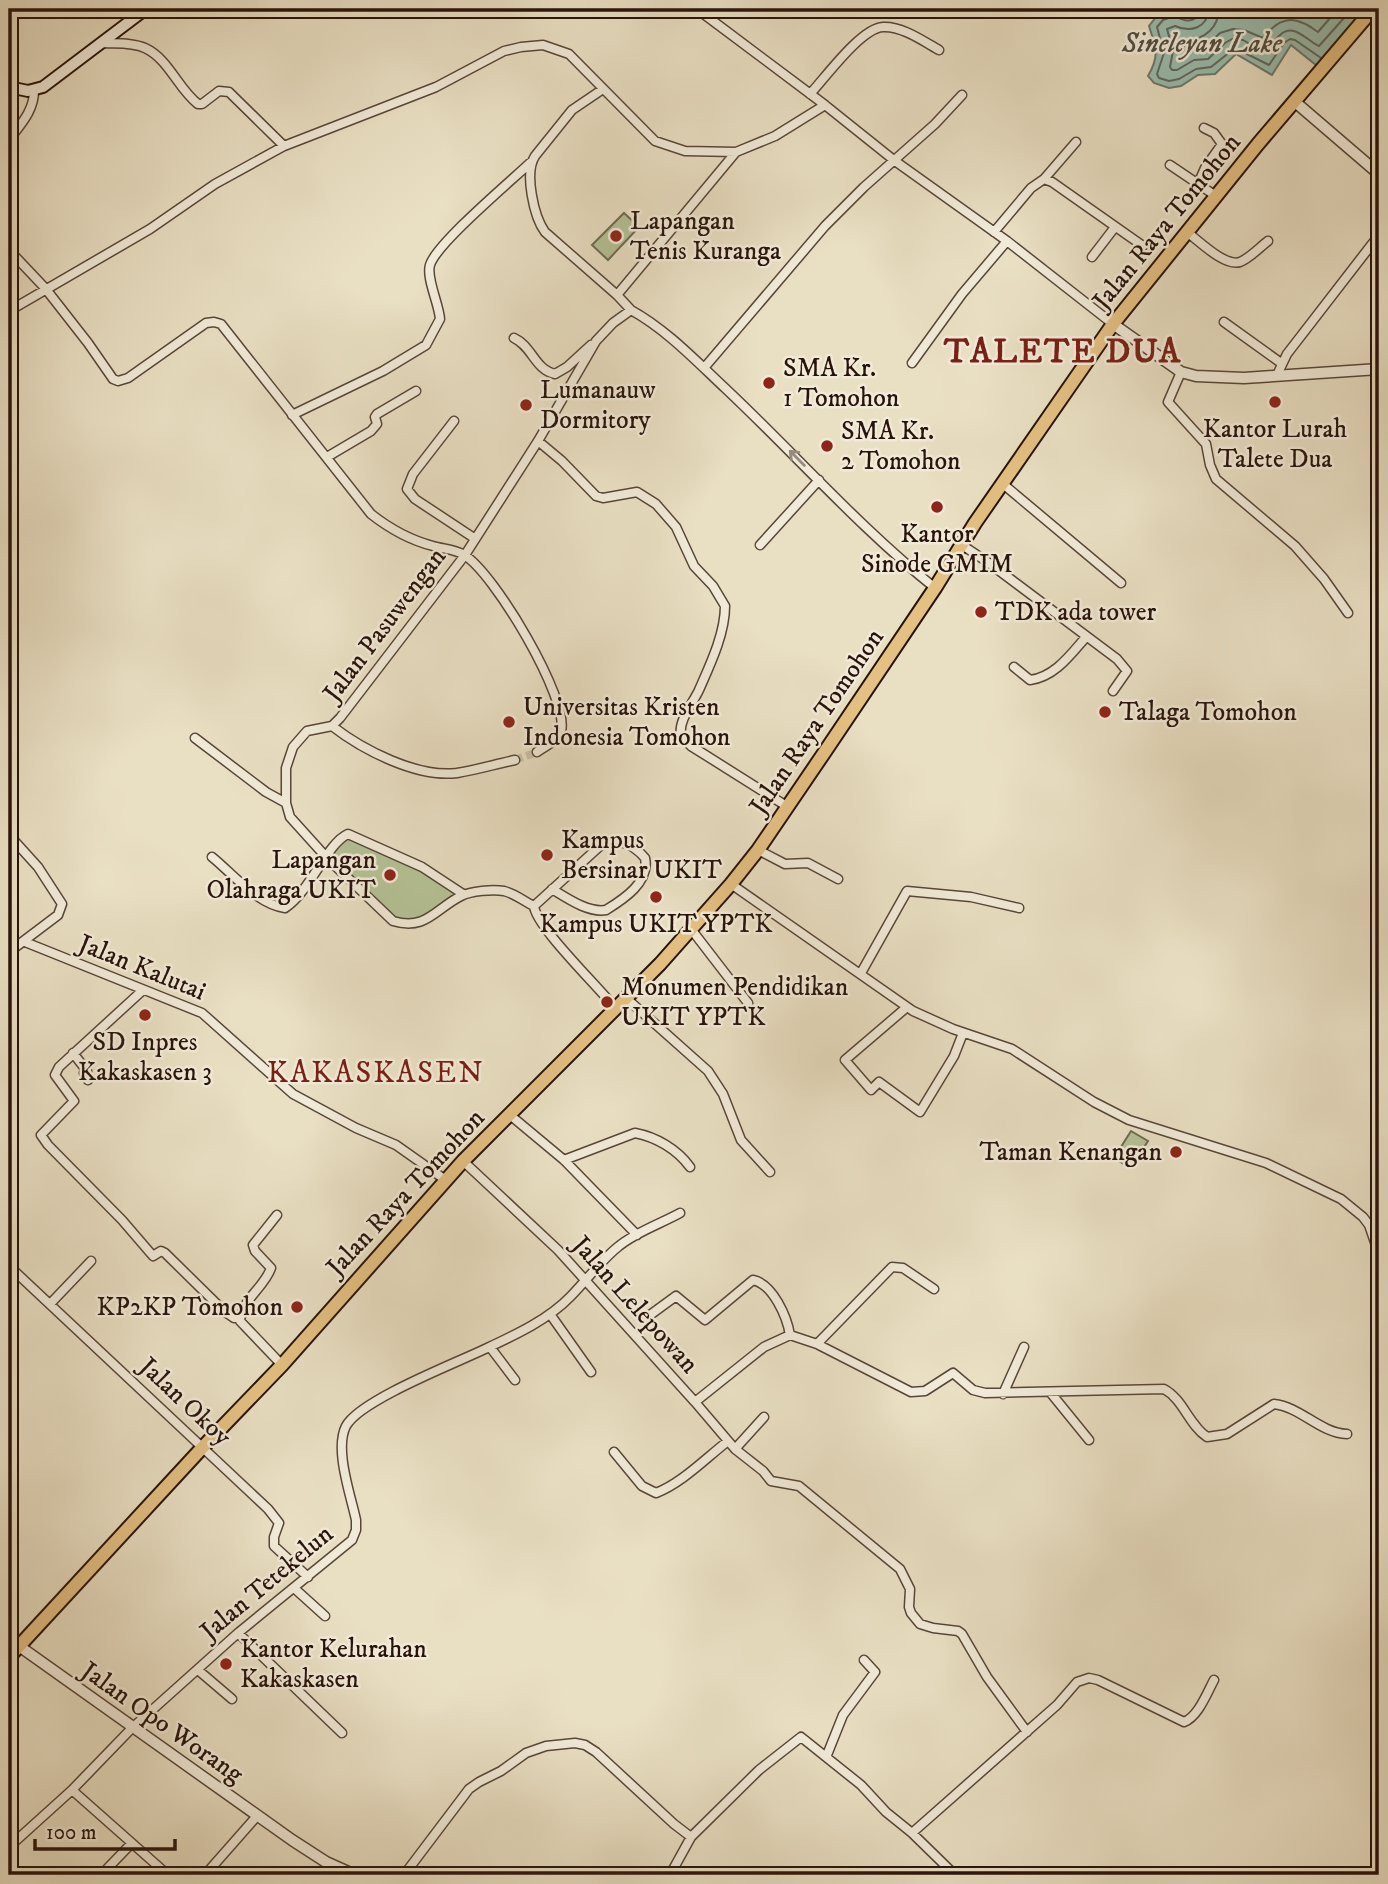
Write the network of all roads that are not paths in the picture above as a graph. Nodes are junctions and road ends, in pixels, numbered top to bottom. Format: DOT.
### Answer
graph roads {
  1 [pos="697,9"];
  2 [pos="1373,9"];
  3 [pos="141,10"];
  4 [pos="101,43"];
  5 [pos="939,50"];
  6 [pos="9,87"];
  7 [pos="603,89"];
  8 [pos="34,91"];
  9 [pos="810,94"];
  10 [pos="962,95"];
  11 [pos="1294,101"];
  12 [pos="825,105"];
  13 [pos="1204,128"];
  14 [pos="9,140"];
  15 [pos="1076,142"];
  16 [pos="284,146"];
  17 [pos="736,152"];
  18 [pos="895,161"];
  19 [pos="530,163"];
  20 [pos="1170,165"];
  21 [pos="1379,174"];
  22 [pos="1044,179"];
  23 [pos="1198,184"];
  24 [pos="1216,196"];
  25 [pos="1115,227"];
  26 [pos="994,232"];
  27 [pos="1188,232"];
  28 [pos="1379,235"];
  29 [pos="1268,241"];
  30 [pos="1007,242"];
  31 [pos="1143,246"];
  32 [pos="9,250"];
  33 [pos="1092,257"];
  34 [pos="45,288"];
  35 [pos="617,295"];
  36 [pos="631,310"];
  37 [pos="9,311"];
  38 [pos="1224,322"];
  39 [pos="1113,324"];
  40 [pos="514,338"];
  41 [pos="596,341"];
  42 [pos="912,363"];
  43 [pos="1281,363"];
  44 [pos="704,368"];
  45 [pos="1379,369"];
  46 [pos="1181,372"];
  47 [pos="1277,375"];
  48 [pos="416,391"];
  49 [pos="292,415"];
  50 [pos="454,421"];
  51 [pos="538,441"];
  52 [pos="327,457"];
  53 [pos="819,480"];
  54 [pos="1003,484"];
  55 [pos="474,538"];
  56 [pos="760,545"];
  57 [pos="961,545"];
  58 [pos="464,555"];
  59 [pos="1121,583"];
  60 [pos="935,588"];
  61 [pos="1348,613"];
  62 [pos="1086,637"];
  63 [pos="1014,667"];
  64 [pos="1113,691"];
  65 [pos="332,726"];
  66 [pos="195,738"];
  67 [pos="537,752"];
  68 [pos="515,760"];
  69 [pos="286,803"];
  70 [pos="788,807"];
  71 [pos="9,835"];
  72 [pos="758,850"];
  73 [pos="212,857"];
  74 [pos="327,858"];
  75 [pos="838,879"];
  76 [pos="731,884"];
  77 [pos="552,890"];
  78 [pos="463,894"];
  79 [pos="534,906"];
  80 [pos="1019,908"];
  81 [pos="691,929"];
  82 [pos="24,942"];
  83 [pos="9,952"];
  84 [pos="861,973"];
  85 [pos="143,990"];
  86 [pos="626,998"];
  87 [pos="748,1003"];
  88 [pos="907,1007"];
  89 [pos="615,1008"];
  90 [pos="963,1033"];
  91 [pos="74,1053"];
  92 [pos="88,1080"];
  93 [pos="510,1115"];
  94 [pos="564,1160"];
  95 [pos="463,1161"];
  96 [pos="690,1167"];
  97 [pos="770,1172"];
  98 [pos="447,1181"];
  99 [pos="680,1213"];
  100 [pos="277,1215"];
  101 [pos="637,1234"];
  102 [pos="1379,1254"];
  103 [pos="91,1261"];
  104 [pos="9,1266"];
  105 [pos="584,1282"];
  106 [pos="934,1289"];
  107 [pos="50,1304"];
  108 [pos="550,1314"];
  109 [pos="650,1315"];
  110 [pos="240,1318"];
  111 [pos="790,1335"];
  112 [pos="817,1344"];
  113 [pos="490,1347"];
  114 [pos="1024,1347"];
  115 [pos="282,1365"];
  116 [pos="590,1372"];
  117 [pos="514,1380"];
  118 [pos="1050,1392"];
  119 [pos="1003,1394"];
  120 [pos="695,1402"];
  121 [pos="764,1417"];
  122 [pos="1347,1434"];
  123 [pos="1089,1440"];
  124 [pos="728,1441"];
  125 [pos="202,1448"];
  126 [pos="735,1449"];
  127 [pos="614,1452"];
  128 [pos="308,1577"];
  129 [pos="294,1588"];
  130 [pos="325,1616"];
  131 [pos="238,1633"];
  132 [pos="19,1646"];
  133 [pos="9,1657"];
  134 [pos="864,1660"];
  135 [pos="198,1670"];
  136 [pos="1214,1680"];
  137 [pos="232,1699"];
  138 [pos="132,1728"];
  139 [pos="1027,1732"];
  140 [pos="342,1733"];
  141 [pos="827,1755"];
  142 [pos="72,1790"];
  143 [pos="257,1816"];
  144 [pos="912,1833"];
  145 [pos="691,1837"];
  146 [pos="131,1844"];
  147 [pos="9,1847"];
  148 [pos="101,1875"];
  149 [pos="168,1875"];
  150 [pos="205,1875"];
  151 [pos="355,1875"];
  152 [pos="404,1875"];
  153 [pos="670,1875"];
  154 [pos="955,1875"];
  1 -- 9 [label="street"];
  2 -- 11 [label="highway, Jalan Raya Tomohon"];
  3 -- 4 [label="main road"];
  4 -- 8 [label="main road"];
  4 -- 16 [label="street"];
  5 -- 9 [label="street"];
  6 -- 8 [label="main road"];
  7 -- 16 [label="street"];
  7 -- 17 [label="street"];
  7 -- 19 [label="street"];
  8 -- 14 [label="street"];
  9 -- 12 [label="street"];
  10 -- 18 [label="street"];
  11 -- 21 [label="street"];
  11 -- 24 [label="highway, Jalan Raya Tomohon"];
  12 -- 17 [label="street"];
  12 -- 18 [label="street"];
  13 -- 23 [label="street"];
  15 -- 22 [label="street"];
  16 -- 34 [label="street"];
  17 -- 35 [label="street"];
  18 -- 26 [label="street"];
  18 -- 44 [label="street"];
  19 -- 35 [label="street"];
  19 -- 49 [label="street"];
  20 -- 23 [label="street"];
  22 -- 25 [label="street"];
  22 -- 26 [label="street"];
  23 -- 24 [label="street"];
  24 -- 27 [label="highway, Jalan Raya Tomohon"];
  25 -- 31 [label="street"];
  25 -- 33 [label="street"];
  26 -- 30 [label="street"];
  27 -- 29 [label="street"];
  27 -- 39 [label="highway, Jalan Raya Tomohon"];
  28 -- 43 [label="street"];
  30 -- 39 [label="street"];
  30 -- 42 [label="street"];
  32 -- 34 [label="street"];
  34 -- 37 [label="street"];
  34 -- 49 [label="street"];
  35 -- 36 [label="street"];
  36 -- 41 [label="street, Jalan Pasuwengan"];
  36 -- 44 [label="street"];
  38 -- 43 [label="street"];
  39 -- 46 [label="street"];
  39 -- 54 [label="highway, Jalan Raya Tomohon"];
  40 -- 41 [label="street"];
  41 -- 51 [label="street, Jalan Pasuwengan"];
  43 -- 47 [label="street"];
  53 -- 44 [label="street, one-way"];
  45 -- 47 [label="street"];
  46 -- 47 [label="street"];
  46 -- 61 [label="street"];
  48 -- 52 [label="street"];
  49 -- 52 [label="street"];
  50 -- 55 [label="street"];
  51 -- 55 [label="street, Jalan Pasuwengan"];
  51 -- 70 [label="street"];
  52 -- 58 [label="street"];
  53 -- 56 [label="street"];
  53 -- 60 [label="street"];
  54 -- 57 [label="highway, Jalan Raya Tomohon"];
  54 -- 59 [label="street"];
  55 -- 58 [label="street, Jalan Pasuwengan"];
  57 -- 60 [label="highway, Jalan Raya Tomohon"];
  57 -- 62 [label="street"];
  58 -- 65 [label="street, Jalan Pasuwengan"];
  58 -- 67 [label="street"];
  60 -- 70 [label="highway, Jalan Raya Tomohon"];
  62 -- 63 [label="street"];
  62 -- 64 [label="street"];
  65 -- 68 [label="street"];
  65 -- 69 [label="street, Jalan Pasuwengan"];
  66 -- 69 [label="street"];
  69 -- 74 [label="street"];
  70 -- 72 [label="highway, Jalan Raya Tomohon"];
  71 -- 82 [label="street, Jalan Kalutai"];
  72 -- 75 [label="street"];
  72 -- 76 [label="highway, Jalan Raya Tomohon"];
  73 -- 74 [label="street"];
  74 -- 78 [label="street"];
  74 -- 78 [label="street"];
  76 -- 81 [label="highway, Jalan Raya Tomohon"];
  76 -- 84 [label="street"];
  77 -- 77 [label="street"];
  77 -- 79 [label="street"];
  78 -- 79 [label="street"];
  79 -- 89 [label="street"];
  80 -- 84 [label="street"];
  81 -- 86 [label="highway, Jalan Raya Tomohon"];
  81 -- 87 [label="street"];
  82 -- 83 [label="street, Jalan Kalutai"];
  82 -- 85 [label="street, Jalan Kalutai"];
  84 -- 88 [label="street"];
  85 -- 91 [label="street"];
  85 -- 98 [label="street, Jalan Kalutai"];
  86 -- 89 [label="highway, Jalan Raya Tomohon"];
  86 -- 97 [label="street"];
  88 -- 90 [label="street"];
  88 -- 90 [label="street"];
  89 -- 93 [label="highway, Jalan Raya Tomohon"];
  90 -- 102 [label="street"];
  91 -- 92 [label="street"];
  91 -- 110 [label="street"];
  93 -- 94 [label="street"];
  93 -- 95 [label="highway, Jalan Raya Tomohon"];
  94 -- 96 [label="street"];
  94 -- 101 [label="street"];
  95 -- 98 [label="highway, Jalan Raya Tomohon"];
  95 -- 105 [label="street, Jalan Lelepowan"];
  98 -- 115 [label="highway, Jalan Raya Tomohon"];
  99 -- 101 [label="street, Jalan Tetekelun"];
  100 -- 110 [label="street"];
  101 -- 105 [label="street, Jalan Tetekelun"];
  103 -- 107 [label="street"];
  104 -- 107 [label="street, Jalan Okoy"];
  105 -- 108 [label="street, Jalan Tetekelun"];
  105 -- 120 [label="street, Jalan Lelepowan"];
  106 -- 112 [label="street"];
  107 -- 125 [label="street, Jalan Okoy"];
  108 -- 113 [label="street, Jalan Tetekelun"];
  108 -- 116 [label="street"];
  109 -- 111 [label="street"];
  110 -- 115 [label="street"];
  111 -- 112 [label="street"];
  111 -- 120 [label="street"];
  112 -- 119 [label="street"];
  113 -- 117 [label="street"];
  113 -- 128 [label="street, Jalan Tetekelun"];
  114 -- 119 [label="street"];
  115 -- 125 [label="highway, Jalan Raya Tomohon"];
  118 -- 119 [label="street"];
  118 -- 122 [label="street"];
  118 -- 123 [label="street"];
  120 -- 124 [label="street, Jalan Lelepowan"];
  121 -- 126 [label="street"];
  124 -- 126 [label="street, Jalan Lelepowan"];
  124 -- 127 [label="street"];
  125 -- 128 [label="street, Jalan Okoy"];
  125 -- 132 [label="highway, Jalan Raya Tomohon"];
  126 -- 139 [label="street, Jalan Lelepowan"];
  128 -- 129 [label="street, Jalan Tetekelun"];
  129 -- 130 [label="street"];
  129 -- 131 [label="street, Jalan Tetekelun"];
  131 -- 135 [label="street, Jalan Tetekelun"];
  131 -- 140 [label="street"];
  132 -- 133 [label="highway, Jalan Raya Tomohon"];
  132 -- 138 [label="street, Jalan Opo Worang"];
  134 -- 141 [label="street"];
  135 -- 137 [label="street"];
  135 -- 138 [label="street, Jalan Tetekelun"];
  136 -- 139 [label="street"];
  138 -- 142 [label="street, Jalan Tetekelun"];
  138 -- 143 [label="street, Jalan Opo Worang"];
  139 -- 144 [label="street"];
  141 -- 144 [label="street"];
  141 -- 145 [label="street"];
  142 -- 146 [label="street"];
  142 -- 147 [label="street, Jalan Tetekelun"];
  143 -- 150 [label="street"];
  143 -- 151 [label="street, Jalan Opo Worang"];
  144 -- 154 [label="street"];
  145 -- 152 [label="street"];
  145 -- 153 [label="street"];
  146 -- 148 [label="street"];
  146 -- 149 [label="street"];
}
